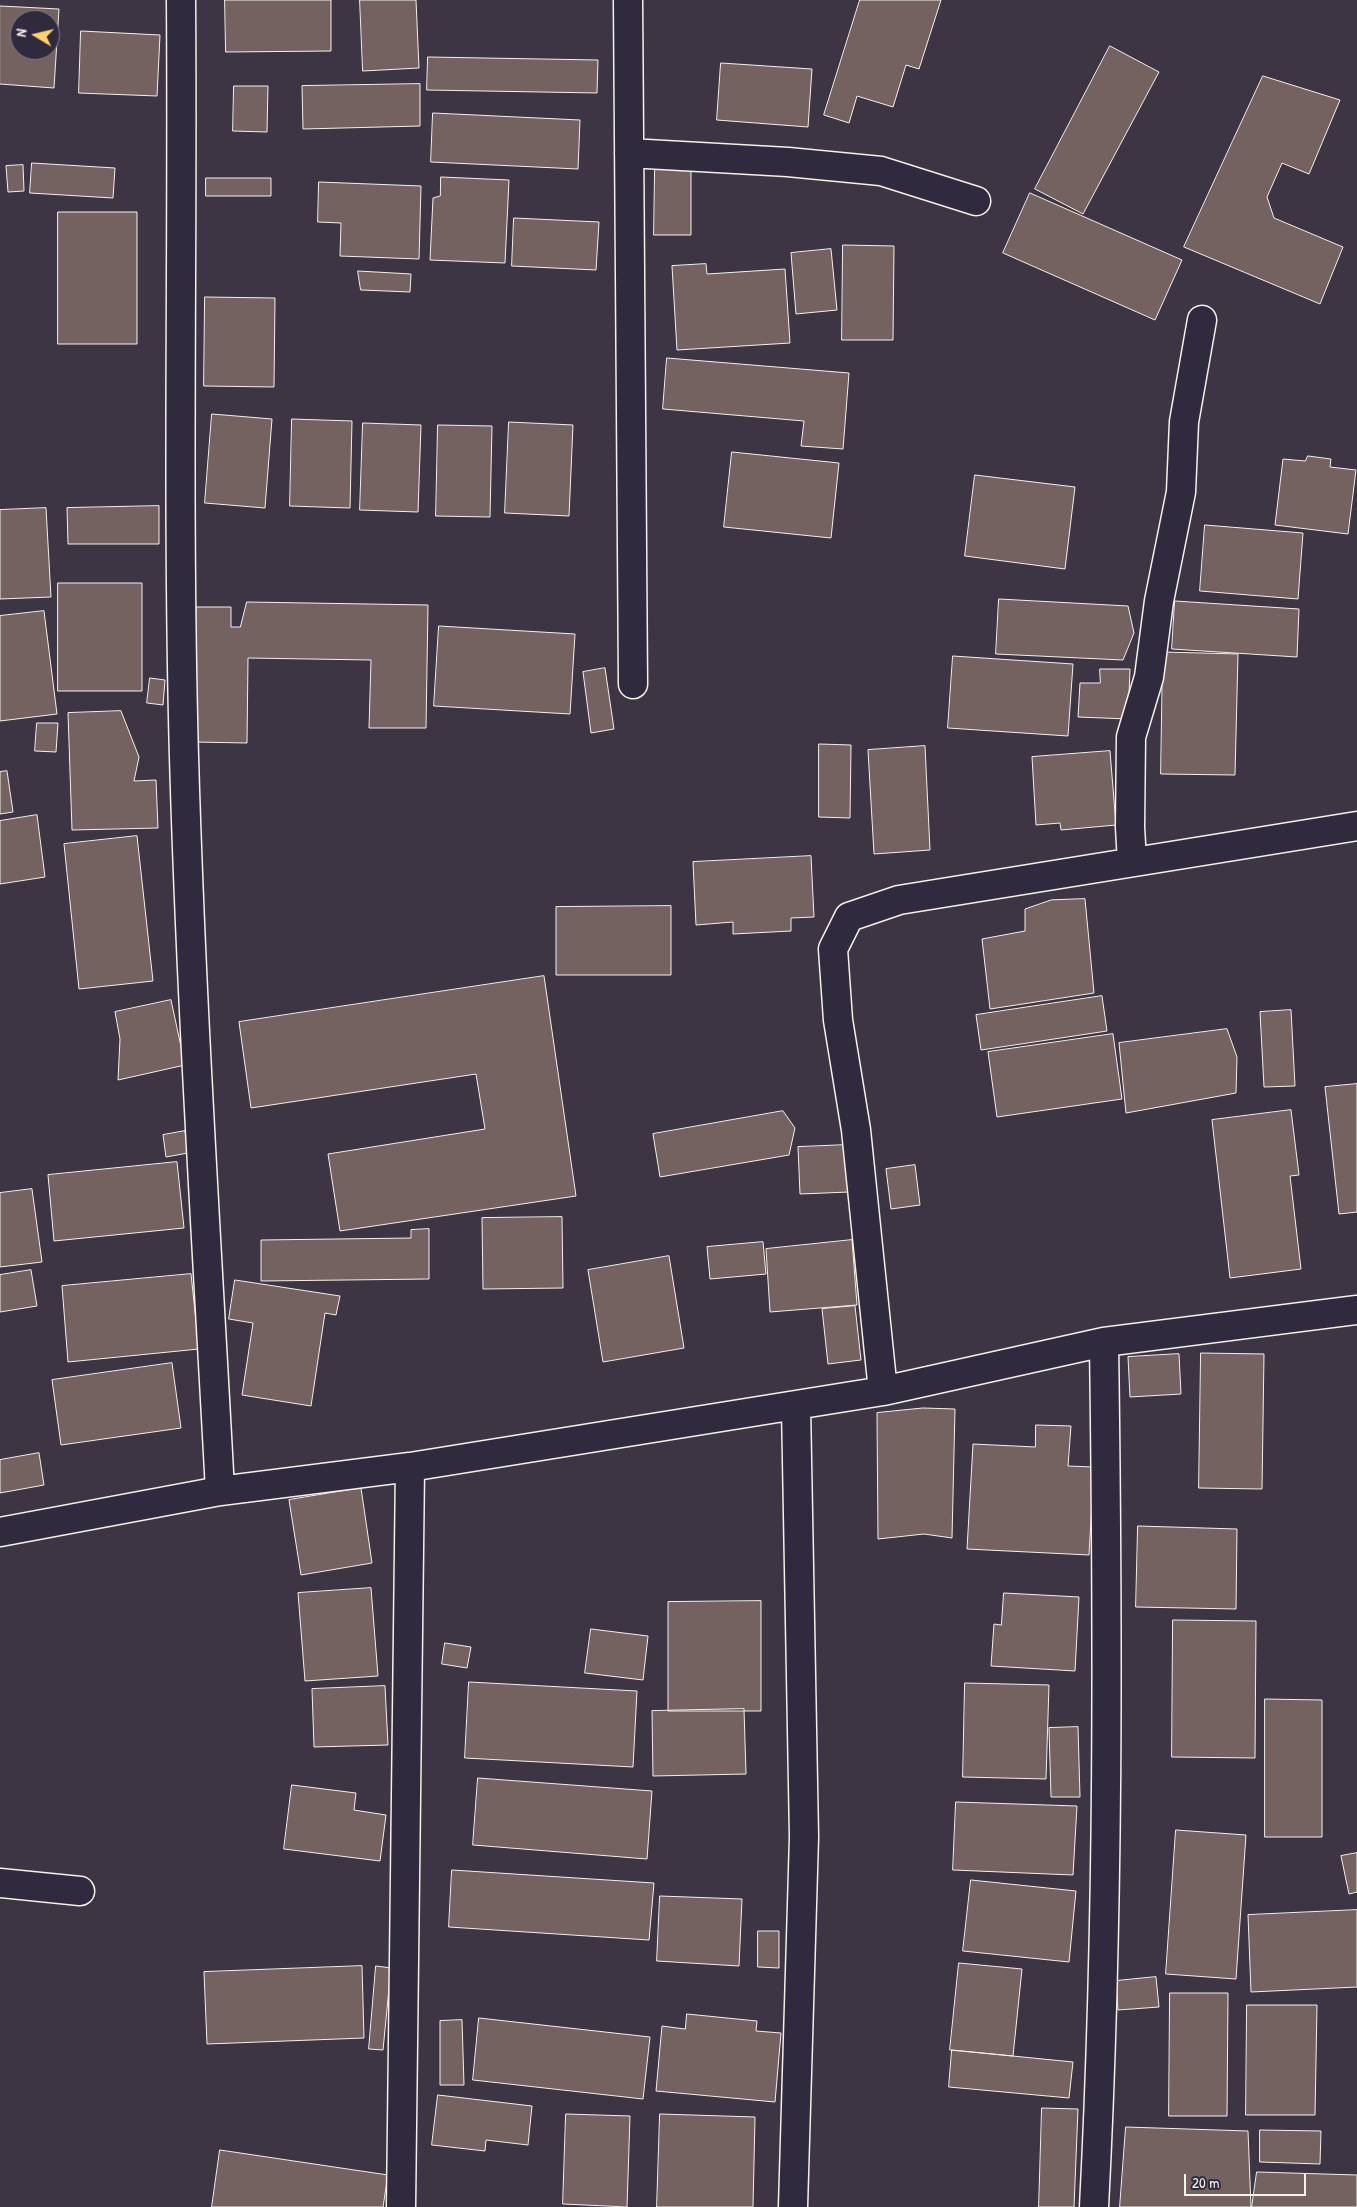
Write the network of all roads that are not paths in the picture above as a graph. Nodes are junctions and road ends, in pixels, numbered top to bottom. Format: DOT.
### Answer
graph roads {
  1 [pos="182,0"];
  2 [pos="628,0"];
  3 [pos="629,153"];
  4 [pos="976,201"];
  5 [pos="1202,320"];
  6 [pos="633,684"];
  7 [pos="1357,826"];
  8 [pos="1132,862"];
  9 [pos="1357,1310"];
  10 [pos="1104,1342"];
  11 [pos="883,1392"];
  12 [pos="796,1406"];
  13 [pos="410,1467"];
  14 [pos="220,1491"];
  15 [pos="0,1532"];
  16 [pos="0,1883"];
  17 [pos="80,1891"];
  18 [pos="401,2207"];
  19 [pos="793,2207"];
  20 [pos="1094,2207"];
  1 -- 14 [label="street"];
  2 -- 3 [label="street"];
  3 -- 4 [label="street"];
  3 -- 6 [label="street"];
  5 -- 8 [label="street"];
  7 -- 8 [label="street"];
  8 -- 11 [label="street"];
  9 -- 10 [label="street"];
  10 -- 11 [label="street"];
  10 -- 20 [label="street"];
  11 -- 12 [label="street"];
  12 -- 13 [label="street"];
  12 -- 19 [label="street"];
  13 -- 14 [label="street"];
  13 -- 18 [label="street"];
  14 -- 15 [label="street"];
  16 -- 17 [label="street"];
}
